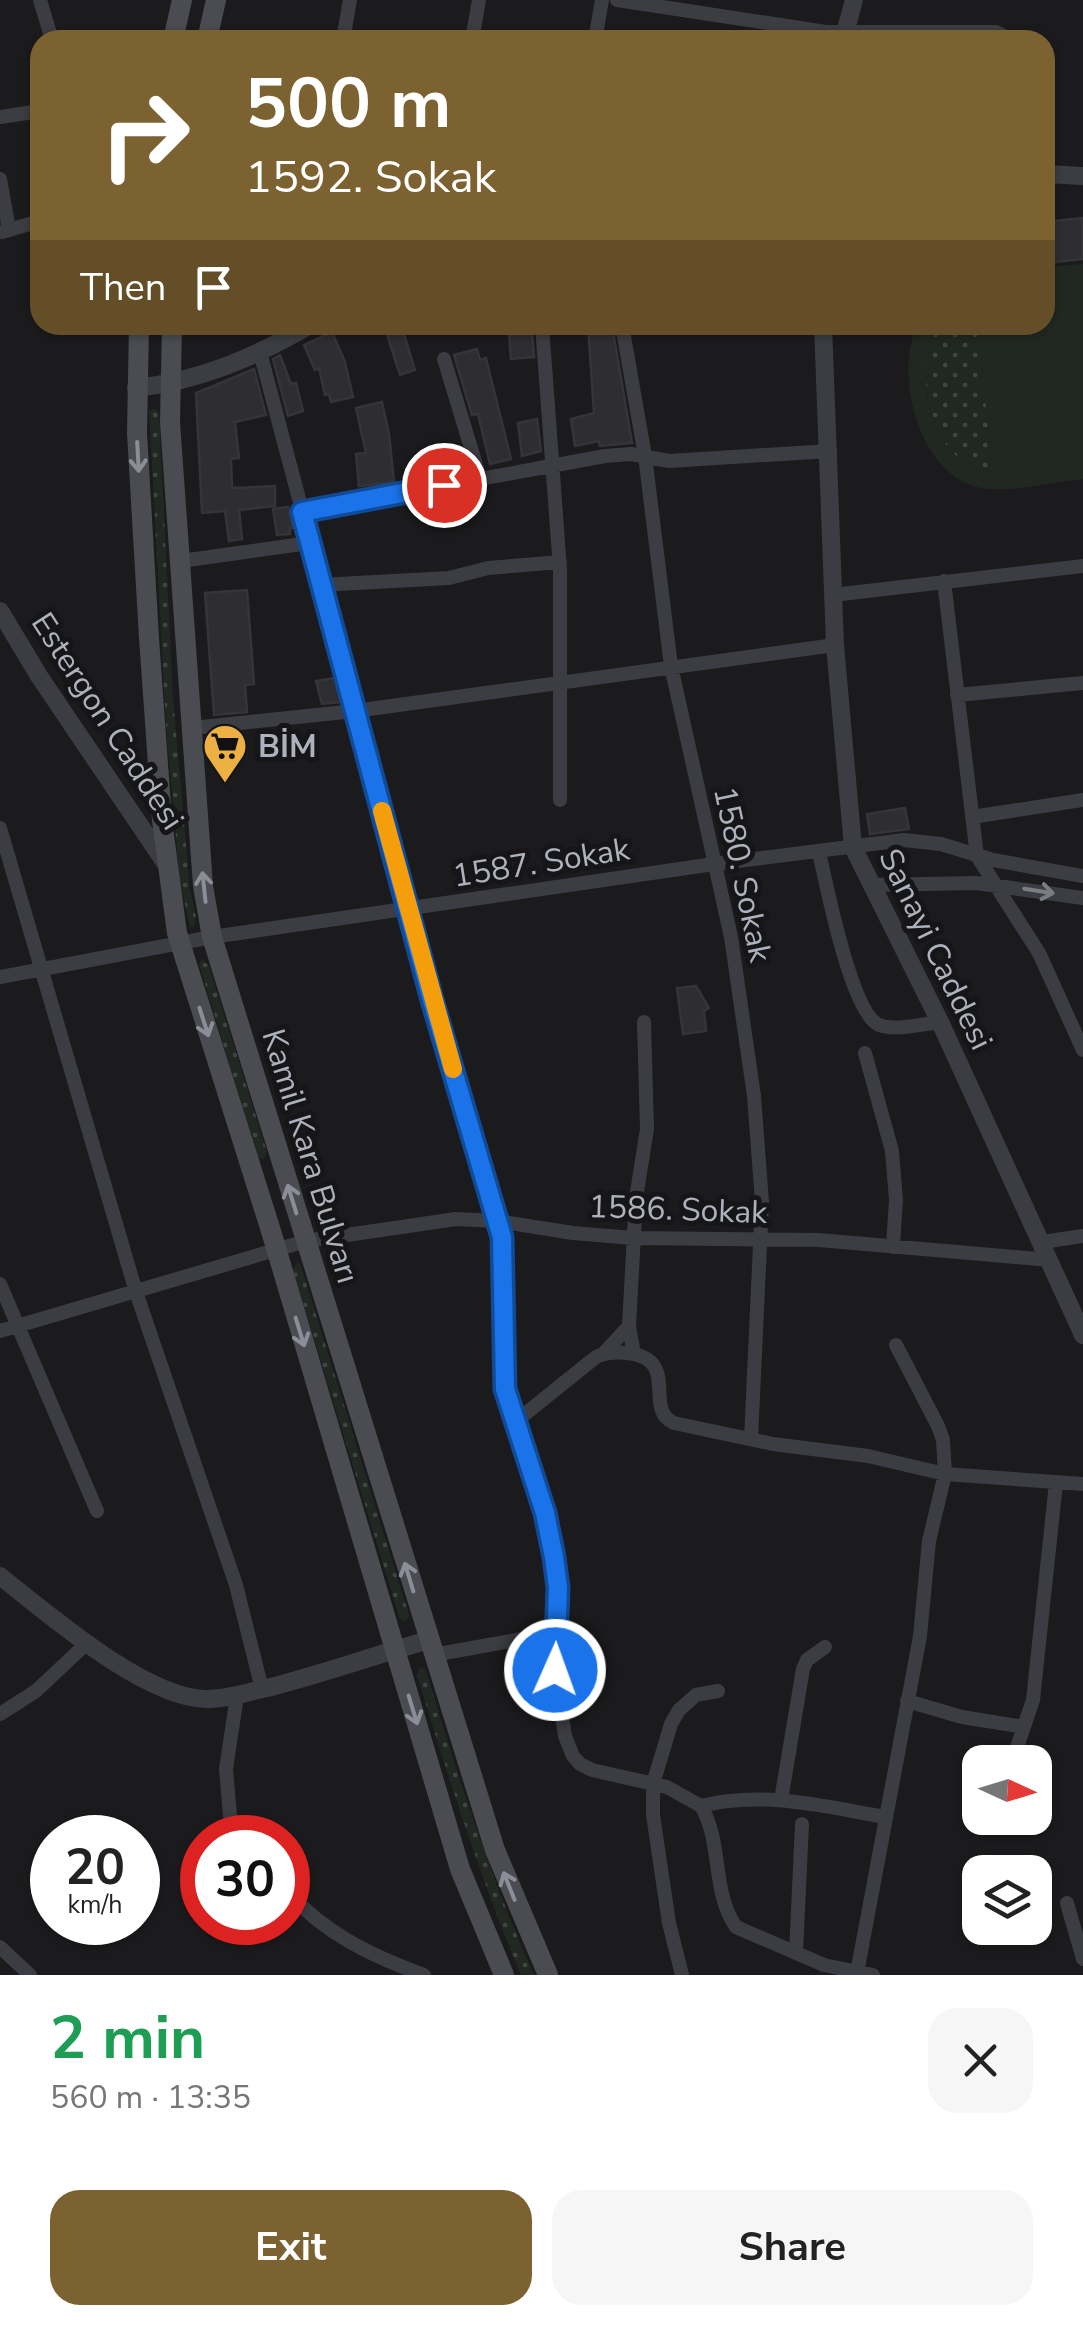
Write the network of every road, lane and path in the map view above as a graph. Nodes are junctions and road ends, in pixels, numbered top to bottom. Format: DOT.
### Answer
graph roads {
  1 [pos="40,0"];
  2 [pos="182,0"];
  3 [pos="216,0"];
  4 [pos="350,0"];
  5 [pos="479,0"];
  6 [pos="602,0"];
  7 [pos="617,0"];
  8 [pos="724,0"];
  9 [pos="854,0"];
  10 [pos="721,16"];
  11 [pos="49,30"];
  12 [pos="176,30"];
  13 [pos="209,30"];
  14 [pos="344,30"];
  15 [pos="474,30"];
  16 [pos="597,30"];
  17 [pos="803,30"];
  18 [pos="846,30"];
  19 [pos="30,112"];
  20 [pos="0,117"];
  21 [pos="1055,175"];
  22 [pos="1083,176"];
  23 [pos="0,179"];
  24 [pos="30,224"];
  25 [pos="5,232"];
  26 [pos="139,335"];
  27 [pos="171,335"];
  28 [pos="283,335"];
  29 [pos="543,335"];
  30 [pos="624,335"];
  31 [pos="824,335"];
  32 [pos="260,352"];
  33 [pos="444,359"];
  34 [pos="169,384"];
  35 [pos="136,388"];
  36 [pos="830,450"];
  37 [pos="646,456"];
  38 [pos="554,465"];
  39 [pos="480,478"];
  40 [pos="302,512"];
  41 [pos="309,542"];
  42 [pos="181,561"];
  43 [pos="560,562"];
  44 [pos="1083,566"];
  45 [pos="944,581"];
  46 [pos="320,586"];
  47 [pos="833,595"];
  48 [pos="0,611"];
  49 [pos="6,637"];
  50 [pos="835,645"];
  51 [pos="671,666"];
  52 [pos="562,682"];
  53 [pos="1083,684"];
  54 [pos="958,695"];
  55 [pos="355,712"];
  56 [pos="192,728"];
  57 [pos="560,800"];
  58 [pos="1083,800"];
  59 [pos="972,817"];
  60 [pos="0,828"];
  61 [pos="853,847"];
  62 [pos="819,852"];
  63 [pos="977,856"];
  64 [pos="166,864"];
  65 [pos="714,864"];
  66 [pos="1083,876"];
  67 [pos="872,885"];
  68 [pos="997,885"];
  69 [pos="1083,898"];
  70 [pos="408,910"];
  71 [pos="212,936"];
  72 [pos="179,942"];
  73 [pos="42,969"];
  74 [pos="0,977"];
  75 [pos="644,1022"];
  76 [pos="940,1022"];
  77 [pos="1083,1050"];
  78 [pos="865,1053"];
  79 [pos="497,1221"];
  80 [pos="1083,1236"];
  81 [pos="633,1238"];
  82 [pos="761,1238"];
  83 [pos="306,1242"];
  84 [pos="893,1247"];
  85 [pos="1046,1251"];
  86 [pos="276,1252"];
  87 [pos="0,1284"];
  88 [pos="136,1292"];
  89 [pos="18,1326"];
  90 [pos="628,1326"];
  91 [pos="0,1330"];
  92 [pos="1083,1335"];
  93 [pos="896,1345"];
  94 [pos="604,1353"];
  95 [pos="634,1354"];
  96 [pos="514,1422"];
  97 [pos="750,1439"];
  98 [pos="944,1474"];
  99 [pos="1056,1483"];
  100 [pos="1083,1484"];
  101 [pos="97,1511"];
  102 [pos="0,1576"];
  103 [pos="555,1633"];
  104 [pos="87,1643"];
  105 [pos="825,1647"];
  106 [pos="431,1648"];
  107 [pos="395,1650"];
  108 [pos="262,1689"];
  109 [pos="718,1690"];
  110 [pos="236,1696"];
  111 [pos="907,1702"];
  112 [pos="0,1714"];
  113 [pos="1024,1727"];
  114 [pos="1018,1745"];
  115 [pos="653,1784"];
  116 [pos="781,1800"];
  117 [pos="702,1806"];
  118 [pos="230,1815"];
  119 [pos="886,1817"];
  120 [pos="802,1824"];
  121 [pos="1067,1903"];
  122 [pos="310,1914"];
  123 [pos="0,1946"];
  124 [pos="796,1953"];
  125 [pos="1083,1959"];
  126 [pos="849,1972"];
  127 [pos="30,1975"];
  128 [pos="424,1975"];
  129 [pos="504,1975"];
  130 [pos="548,1975"];
  131 [pos="682,1975"];
  132 [pos="873,1975"];
  1 -- 11 [label="street"];
  2 -- 12 [label="main road"];
  3 -- 13 [label="main road"];
  4 -- 14 [label="street"];
  5 -- 15 [label="street"];
  6 -- 16 [label="street"];
  7 -- 10 [label="street"];
  8 -- 10 [label="street"];
  9 -- 18 [label="street"];
  10 -- 17 [label="street"];
  19 -- 20 [label="street"];
  21 -- 22 [label="street"];
  23 -- 25 [label="street"];
  24 -- 25 [label="street"];
  26 -- 35 [label="main road, Kamil Kara Bulvarı"];
  27 -- 34 [label="main road, Kamil Kara Bulvarı"];
  28 -- 32 [label="street"];
  29 -- 38 [label="street"];
  30 -- 37 [label="street, 1580. Sokak"];
  31 -- 36 [label="street, Sanayi Caddesi"];
  32 -- 34 [label="street"];
  32 -- 40 [label="street"];
  33 -- 39 [label="street"];
  34 -- 35 [label="street"];
  34 -- 42 [label="main road, Kamil Kara Bulvarı"];
  35 -- 64 [label="main road, Kamil Kara Bulvarı, one-way"];
  36 -- 37 [label="street"];
  36 -- 47 [label="street, Sanayi Caddesi"];
  37 -- 38 [label="street"];
  37 -- 51 [label="street, 1580. Sokak"];
  38 -- 39 [label="street"];
  38 -- 43 [label="street"];
  39 -- 40 [label="street"];
  40 -- 41 [label="street"];
  41 -- 42 [label="street"];
  41 -- 46 [label="street"];
  42 -- 56 [label="main road, Kamil Kara Bulvarı"];
  43 -- 46 [label="street"];
  43 -- 52 [label="street"];
  44 -- 45 [label="street"];
  45 -- 47 [label="street"];
  45 -- 54 [label="street"];
  46 -- 55 [label="street"];
  47 -- 50 [label="street, Sanayi Caddesi"];
  48 -- 49 [label="street, Estergon Caddesi"];
  49 -- 64 [label="street, Estergon Caddesi"];
  50 -- 51 [label="street"];
  50 -- 61 [label="street, Sanayi Caddesi"];
  51 -- 52 [label="street"];
  51 -- 65 [label="street, 1580. Sokak"];
  52 -- 55 [label="street"];
  52 -- 57 [label="street"];
  53 -- 54 [label="street"];
  54 -- 59 [label="street"];
  55 -- 56 [label="street"];
  55 -- 70 [label="street"];
  71 -- 56 [label="main road, Kamil Kara Bulvarı, one-way"];
  58 -- 59 [label="street"];
  59 -- 63 [label="street"];
  60 -- 73 [label="street"];
  61 -- 62 [label="street, 1587. Sokak"];
  61 -- 63 [label="street, 1587. Sokak"];
  61 -- 67 [label="street, Sanayi Caddesi"];
  62 -- 65 [label="street, 1587. Sokak"];
  62 -- 76 [label="street"];
  63 -- 66 [label="street, 1587. Sokak"];
  63 -- 68 [label="street"];
  64 -- 72 [label="main road, Kamil Kara Bulvarı"];
  65 -- 70 [label="street, 1587. Sokak"];
  65 -- 82 [label="street, 1580. Sokak"];
  67 -- 68 [label="street"];
  67 -- 76 [label="street, Sanayi Caddesi"];
  68 -- 69 [label="street, one-way"];
  68 -- 77 [label="street"];
  70 -- 71 [label="street, 1587. Sokak"];
  70 -- 79 [label="street"];
  71 -- 72 [label="street, 1587. Sokak"];
  83 -- 71 [label="main road, Kamil Kara Bulvarı, one-way"];
  72 -- 73 [label="street, 1587. Sokak"];
  72 -- 86 [label="main road, Kamil Kara Bulvarı, one-way"];
  73 -- 74 [label="street, 1587. Sokak"];
  73 -- 88 [label="street"];
  75 -- 81 [label="street"];
  76 -- 85 [label="street, Sanayi Caddesi"];
  78 -- 84 [label="street"];
  79 -- 81 [label="street, 1586. Sokak"];
  79 -- 83 [label="street, 1586. Sokak"];
  79 -- 96 [label="street"];
  80 -- 85 [label="street, 1586. Sokak"];
  81 -- 82 [label="street, 1586. Sokak"];
  81 -- 90 [label="street"];
  82 -- 84 [label="street, 1586. Sokak"];
  82 -- 97 [label="street, 1580. Sokak"];
  83 -- 86 [label="street, 1586. Sokak"];
  106 -- 83 [label="main road, Kamil Kara Bulvarı, one-way"];
  84 -- 85 [label="street, 1586. Sokak"];
  85 -- 92 [label="street, Sanayi Caddesi"];
  86 -- 88 [label="street, 1586. Sokak"];
  86 -- 107 [label="main road, Kamil Kara Bulvarı, one-way"];
  87 -- 89 [label="street"];
  88 -- 89 [label="street, 1586. Sokak"];
  88 -- 108 [label="street"];
  89 -- 91 [label="street, 1586. Sokak"];
  89 -- 101 [label="street"];
  90 -- 94 [label="street"];
  90 -- 95 [label="street"];
  93 -- 98 [label="street"];
  94 -- 95 [label="street"];
  94 -- 96 [label="street"];
  95 -- 97 [label="street"];
  96 -- 103 [label="street"];
  97 -- 98 [label="street"];
  98 -- 99 [label="street"];
  98 -- 111 [label="street"];
  99 -- 100 [label="street"];
  99 -- 113 [label="street"];
  102 -- 104 [label="street"];
  103 -- 106 [label="street"];
  103 -- 115 [label="street"];
  104 -- 110 [label="street"];
  104 -- 112 [label="street"];
  105 -- 116 [label="street"];
  106 -- 107 [label="street"];
  130 -- 106 [label="main road, Kamil Kara Bulvarı, one-way"];
  107 -- 108 [label="street"];
  107 -- 129 [label="main road, Kamil Kara Bulvarı, one-way"];
  108 -- 110 [label="street"];
  109 -- 115 [label="street"];
  110 -- 118 [label="street"];
  111 -- 113 [label="street"];
  111 -- 119 [label="street"];
  113 -- 114 [label="street"];
  115 -- 117 [label="street"];
  115 -- 131 [label="street"];
  116 -- 117 [label="street"];
  116 -- 119 [label="street"];
  117 -- 124 [label="street"];
  119 -- 126 [label="street"];
  120 -- 124 [label="street"];
  121 -- 125 [label="street"];
  122 -- 128 [label="street"];
  123 -- 127 [label="street"];
  124 -- 126 [label="street"];
  126 -- 132 [label="street"];
}
